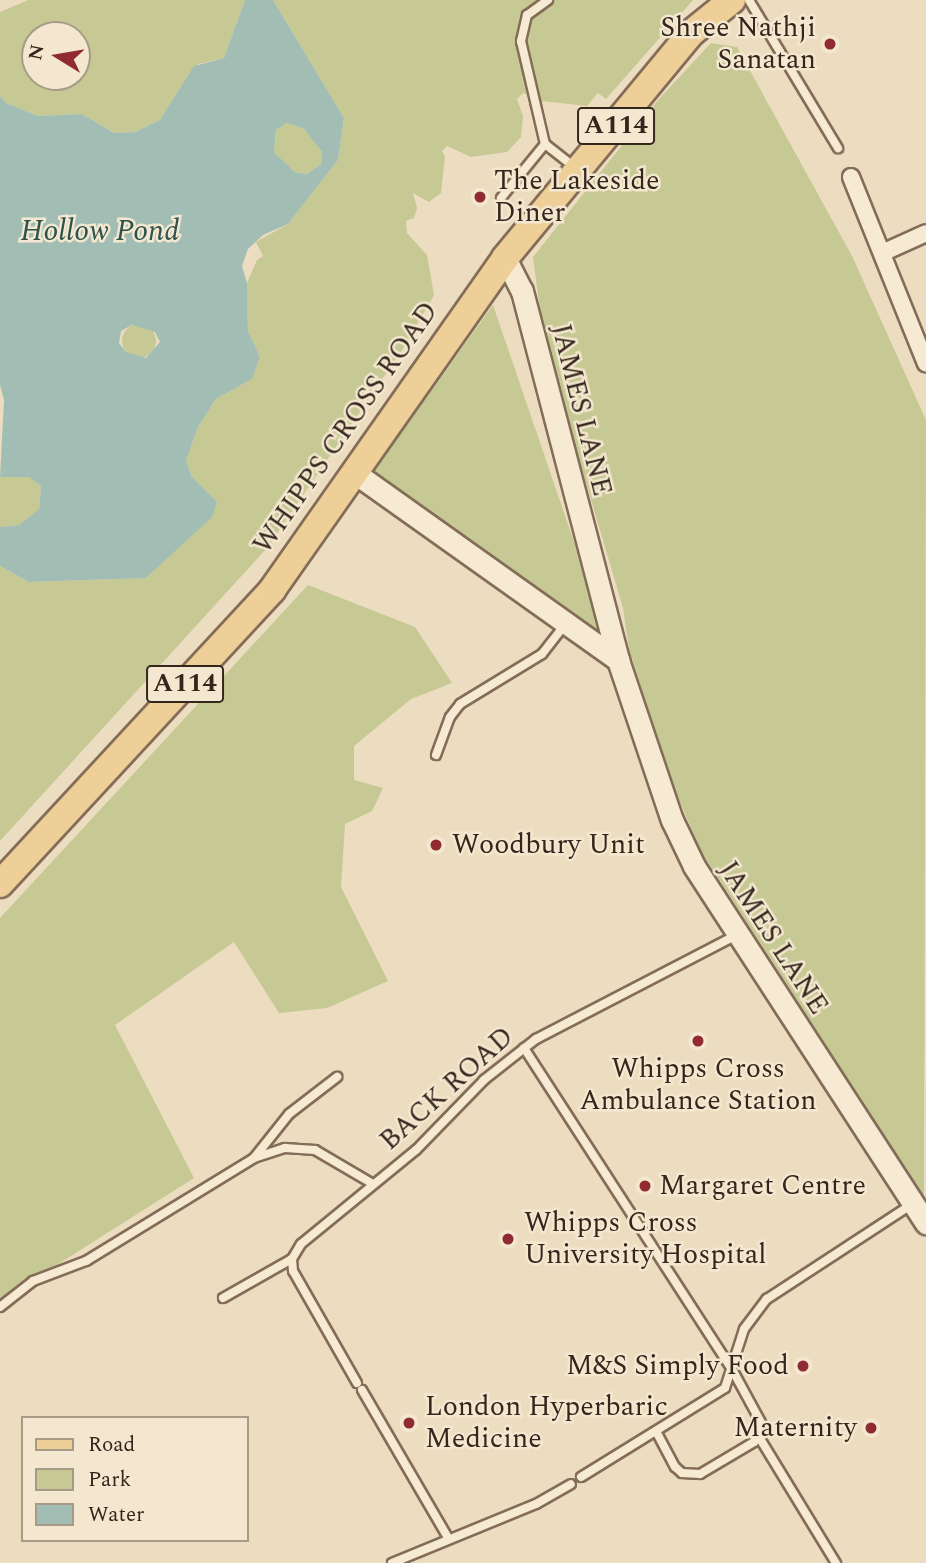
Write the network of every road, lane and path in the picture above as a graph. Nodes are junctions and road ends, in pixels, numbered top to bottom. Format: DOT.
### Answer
graph roads {
  1 [pos="548,0"];
  2 [pos="732,0"];
  3 [pos="749,0"];
  4 [pos="545,144"];
  5 [pos="838,148"];
  6 [pos="579,171"];
  7 [pos="851,177"];
  8 [pos="500,198"];
  9 [pos="926,233"];
  10 [pos="882,253"];
  11 [pos="505,258"];
  12 [pos="926,364"];
  13 [pos="355,473"];
  14 [pos="567,622"];
  15 [pos="618,660"];
  16 [pos="436,755"];
  17 [pos="0,884"];
  18 [pos="737,935"];
  19 [pos="524,1048"];
  20 [pos="337,1077"];
  21 [pos="254,1158"];
  22 [pos="373,1184"];
  23 [pos="912,1204"];
  24 [pos="926,1223"];
  25 [pos="292,1259"];
  26 [pos="223,1298"];
  27 [pos="0,1307"];
  28 [pos="733,1371"];
  29 [pos="656,1432"];
  30 [pos="759,1437"];
  31 [pos="581,1477"];
  32 [pos="571,1484"];
  33 [pos="447,1538"];
  34 [pos="391,1563"];
  35 [pos="836,1563"];
  1 -- 4 [label="lane"];
  2 -- 6 [label="main road, WHIPPS CROSS ROAD / A114"];
  3 -- 5 [label="lane"];
  4 -- 6 [label="lane"];
  4 -- 8 [label="lane"];
  6 -- 11 [label="main road, WHIPPS CROSS ROAD / A114"];
  7 -- 10 [label="street"];
  9 -- 10 [label="street"];
  10 -- 12 [label="street"];
  11 -- 13 [label="main road, WHIPPS CROSS ROAD / A114"];
  11 -- 15 [label="street, JAMES LANE"];
  13 -- 14 [label="street"];
  13 -- 17 [label="main road, WHIPPS CROSS ROAD / A114"];
  14 -- 15 [label="street"];
  14 -- 16 [label="lane"];
  15 -- 18 [label="street, JAMES LANE"];
  18 -- 19 [label="lane, BACK ROAD"];
  18 -- 23 [label="street, JAMES LANE"];
  19 -- 22 [label="lane, BACK ROAD"];
  19 -- 28 [label="lane"];
  20 -- 21 [label="lane"];
  21 -- 22 [label="lane"];
  21 -- 27 [label="lane"];
  22 -- 25 [label="lane, BACK ROAD"];
  23 -- 24 [label="street, JAMES LANE"];
  23 -- 28 [label="lane"];
  25 -- 26 [label="lane, BACK ROAD"];
  25 -- 33 [label="lane"];
  28 -- 29 [label="lane"];
  28 -- 30 [label="lane"];
  29 -- 30 [label="lane"];
  29 -- 31 [label="lane"];
  30 -- 35 [label="lane"];
  32 -- 33 [label="lane"];
  33 -- 34 [label="lane"];
}
